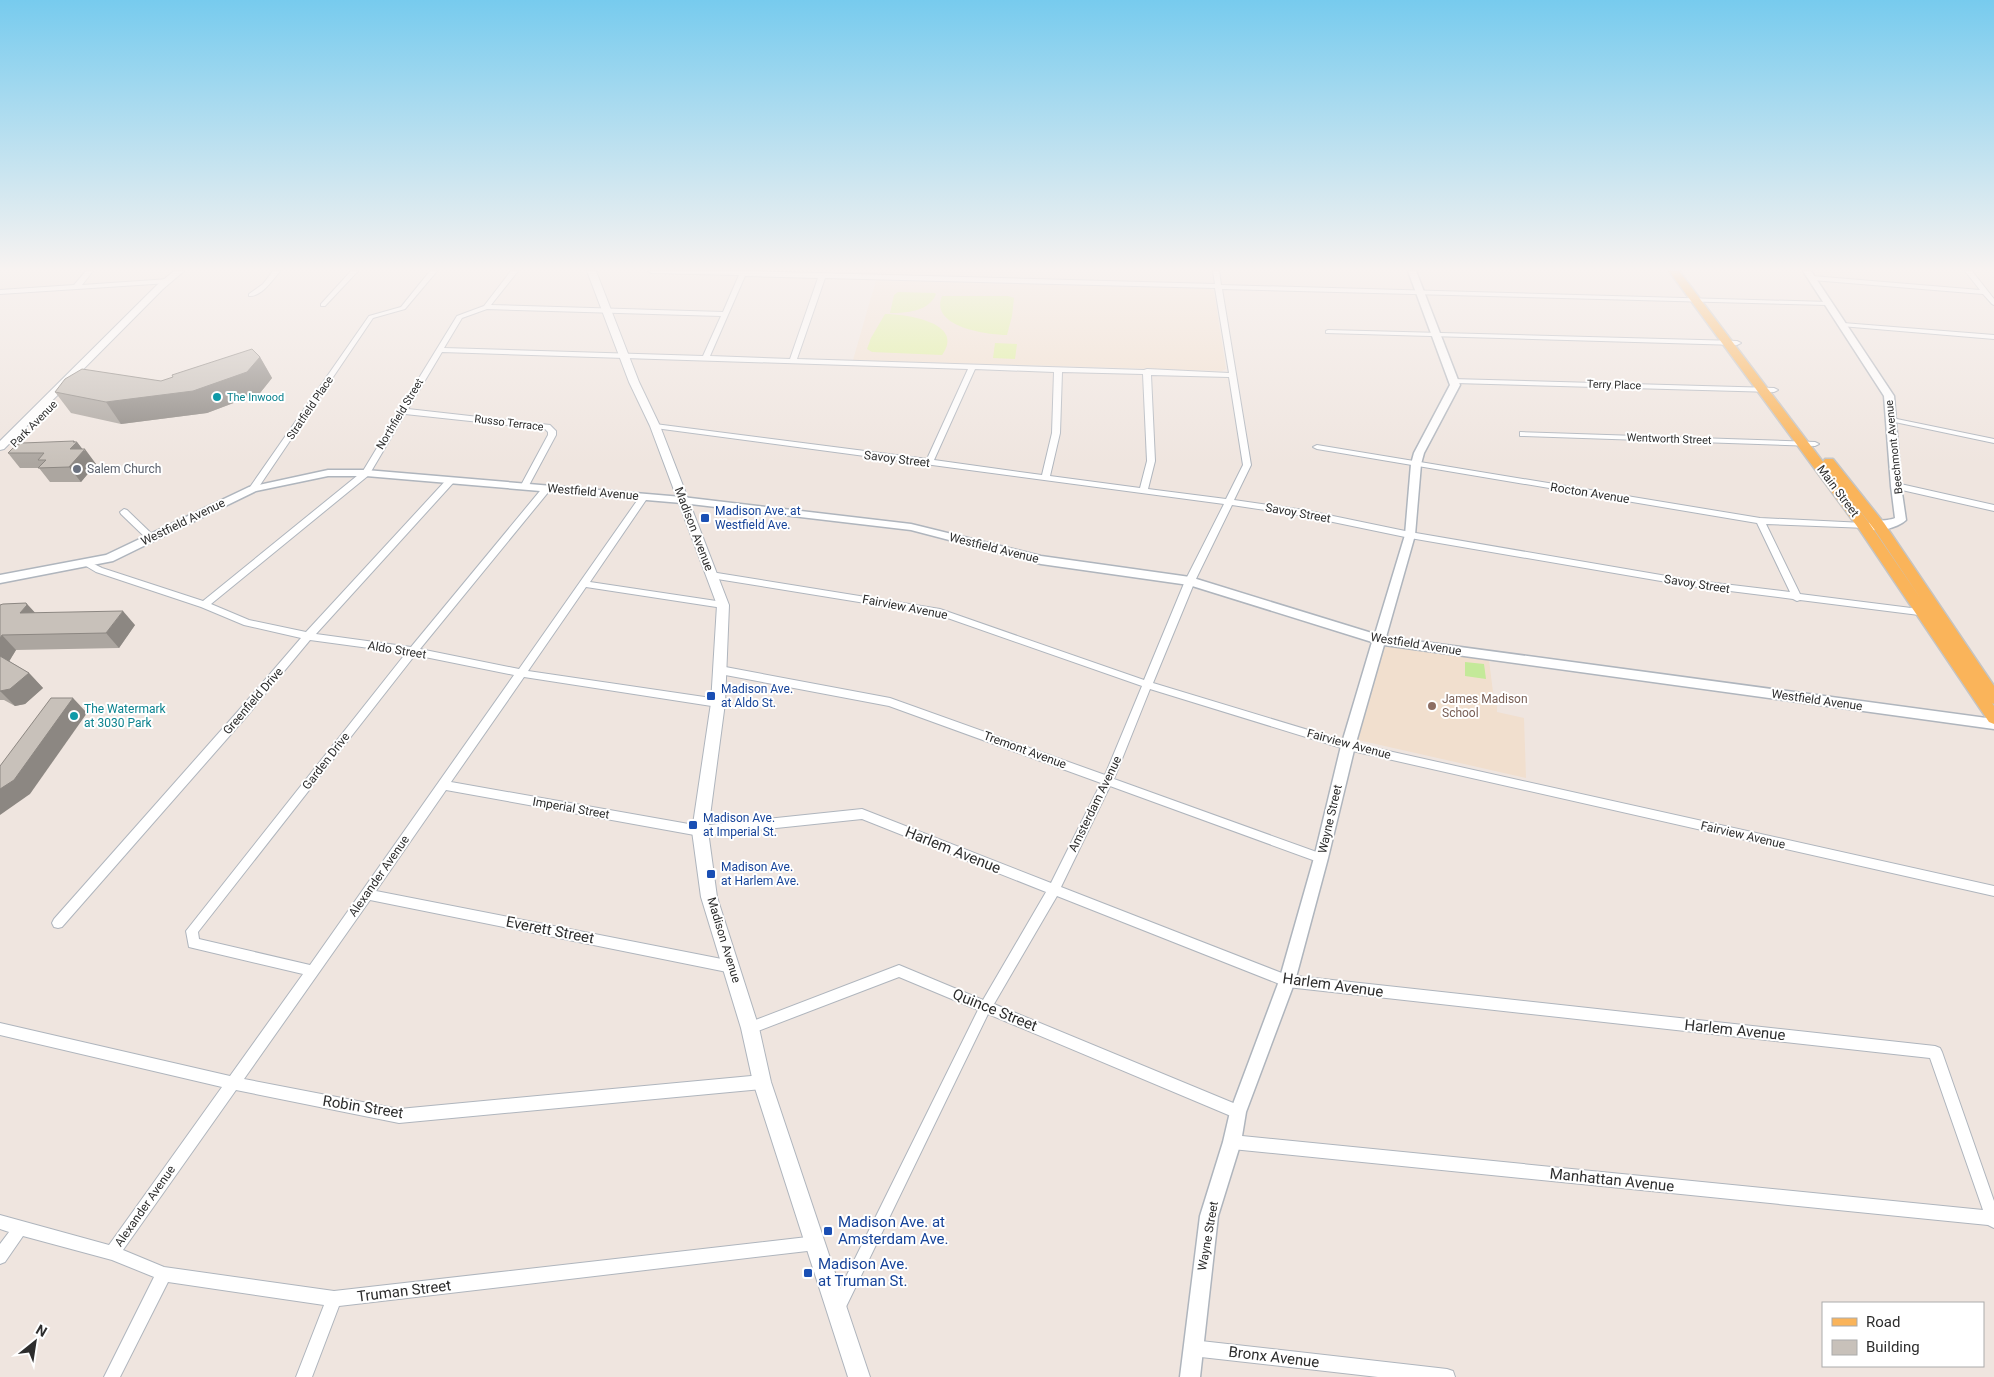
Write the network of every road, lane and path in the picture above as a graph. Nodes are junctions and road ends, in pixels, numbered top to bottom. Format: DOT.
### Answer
graph roads {
  1 [pos="112,335"];
  2 [pos="121,335"];
  3 [pos="358,335"];
  4 [pos="448,335"];
  5 [pos="616,335"];
  6 [pos="716,335"];
  7 [pos="802,335"];
  8 [pos="1227,335"];
  9 [pos="1437,335"];
  10 [pos="1503,335"];
  11 [pos="1726,335"];
  12 [pos="1850,335"];
  13 [pos="1972,335"];
  14 [pos="1994,337"];
  15 [pos="1732,343"];
  16 [pos="439,350"];
  17 [pos="624,356"];
  18 [pos="706,358"];
  19 [pos="793,361"];
  20 [pos="972,368"];
  21 [pos="1058,370"];
  22 [pos="1147,371"];
  23 [pos="1234,375"];
  24 [pos="1455,380"];
  25 [pos="1768,390"];
  26 [pos="401,411"];
  27 [pos="1890,419"];
  28 [pos="655,426"];
  29 [pos="1523,434"];
  30 [pos="1994,441"];
  31 [pos="1809,444"];
  32 [pos="0,447"];
  33 [pos="1316,447"];
  34 [pos="0,458"];
  35 [pos="929,463"];
  36 [pos="1416,464"];
  37 [pos="366,473"];
  38 [pos="1046,477"];
  39 [pos="452,480"];
  40 [pos="1896,486"];
  41 [pos="524,487"];
  42 [pos="547,488"];
  43 [pos="253,489"];
  44 [pos="1144,490"];
  45 [pos="644,497"];
  46 [pos="682,500"];
  47 [pos="1229,502"];
  48 [pos="1994,508"];
  49 [pos="124,512"];
  50 [pos="1760,521"];
  51 [pos="1864,526"];
  52 [pos="1880,526"];
  53 [pos="1410,535"];
  54 [pos="151,538"];
  55 [pos="86,563"];
  56 [pos="711,575"];
  57 [pos="0,579"];
  58 [pos="1190,580"];
  59 [pos="583,584"];
  60 [pos="1796,598"];
  61 [pos="204,605"];
  62 [pos="723,605"];
  63 [pos="1922,613"];
  64 [pos="1938,615"];
  65 [pos="308,636"];
  66 [pos="1379,640"];
  67 [pos="413,651"];
  68 [pos="720,670"];
  69 [pos="520,673"];
  70 [pos="1149,685"];
  71 [pos="1988,692"];
  72 [pos="718,703"];
  73 [pos="1994,718"];
  74 [pos="1994,724"];
  75 [pos="1348,746"];
  76 [pos="1108,780"];
  77 [pos="442,785"];
  78 [pos="700,831"];
  79 [pos="1321,858"];
  80 [pos="1053,891"];
  81 [pos="1994,891"];
  82 [pos="367,894"];
  83 [pos="58,923"];
  84 [pos="732,967"];
  85 [pos="312,971"];
  86 [pos="1287,981"];
  87 [pos="986,1006"];
  88 [pos="750,1028"];
  89 [pos="0,1029"];
  90 [pos="762,1082"];
  91 [pos="233,1083"];
  92 [pos="1238,1112"];
  93 [pos="1232,1142"];
  94 [pos="1993,1220"];
  95 [pos="0,1222"];
  96 [pos="20,1228"];
  97 [pos="816,1243"];
  98 [pos="112,1253"];
  99 [pos="0,1256"];
  100 [pos="164,1274"];
  101 [pos="334,1299"];
  102 [pos="837,1309"];
  103 [pos="1192,1348"];
  104 [pos="112,1377"];
  105 [pos="304,1377"];
  106 [pos="858,1377"];
  107 [pos="1190,1377"];
  108 [pos="1447,1377"];
  1 -- 32 [label="main road, Park Avenue"];
  2 -- 34 [label="main road, Park Avenue"];
  3 -- 43 [label="street, Stratfield Place"];
  4 -- 16 [label="street, Northfield Street"];
  5 -- 17 [label="main road, Madison Avenue"];
  6 -- 18 [label="street"];
  7 -- 19 [label="street"];
  8 -- 23 [label="street, Amsterdam Avenue"];
  9 -- 24 [label="street"];
  10 -- 15 [label="street"];
  11 -- 15 [label="main road, Main Street"];
  12 -- 27 [label="street, Beechmont Avenue"];
  13 -- 14 [label="street"];
  15 -- 25 [label="main road, Main Street"];
  16 -- 17 [label="street"];
  16 -- 26 [label="street, Northfield Street"];
  17 -- 18 [label="street"];
  17 -- 28 [label="main road, Madison Avenue"];
  18 -- 19 [label="street"];
  19 -- 20 [label="street"];
  20 -- 21 [label="street"];
  20 -- 35 [label="street"];
  21 -- 22 [label="street"];
  21 -- 38 [label="street"];
  22 -- 23 [label="street"];
  22 -- 44 [label="street"];
  23 -- 47 [label="street, Amsterdam Avenue"];
  24 -- 25 [label="street, Terry Place"];
  24 -- 36 [label="street, Wayne Street"];
  25 -- 31 [label="main road, Main Street"];
  26 -- 37 [label="street, Northfield Street"];
  26 -- 41 [label="street, Russo Terrace"];
  27 -- 30 [label="street"];
  27 -- 40 [label="street, Beechmont Avenue"];
  28 -- 35 [label="street, Savoy Street"];
  28 -- 46 [label="main road, Madison Avenue"];
  29 -- 31 [label="street, Wentworth Street"];
  31 -- 51 [label="main road, Main Street"];
  31 -- 52 [label="main road, Main Street"];
  33 -- 36 [label="street, Rocton Avenue"];
  35 -- 38 [label="street, Savoy Street"];
  36 -- 50 [label="street, Rocton Avenue"];
  36 -- 53 [label="street, Wayne Street"];
  37 -- 39 [label="street, Westfield Avenue"];
  37 -- 43 [label="street, Westfield Avenue"];
  37 -- 61 [label="street"];
  38 -- 44 [label="street, Savoy Street"];
  39 -- 41 [label="street, Westfield Avenue"];
  39 -- 65 [label="street, Greenfield Drive"];
  40 -- 48 [label="street"];
  40 -- 52 [label="street, Beechmont Avenue"];
  41 -- 42 [label="street, Westfield Avenue"];
  42 -- 45 [label="street, Westfield Avenue"];
  42 -- 67 [label="street, Garden Drive"];
  43 -- 54 [label="street, Westfield Avenue"];
  44 -- 47 [label="street, Savoy Street"];
  45 -- 46 [label="street, Westfield Avenue"];
  45 -- 59 [label="street, Alexander Avenue"];
  46 -- 56 [label="main road, Madison Avenue"];
  46 -- 58 [label="street, Westfield Avenue"];
  47 -- 53 [label="street, Savoy Street"];
  47 -- 58 [label="street, Amsterdam Avenue"];
  49 -- 54 [label="street"];
  50 -- 51 [label="street, Rocton Avenue"];
  50 -- 60 [label="street"];
  51 -- 52 [label="street, Beechmont Avenue"];
  51 -- 63 [label="main road, Main Street"];
  52 -- 64 [label="main road, Main Street"];
  53 -- 60 [label="street, Savoy Street"];
  53 -- 66 [label="street, Wayne Street"];
  54 -- 55 [label="street, Westfield Avenue"];
  55 -- 57 [label="street, Westfield Avenue"];
  55 -- 61 [label="street, Aldo Street"];
  56 -- 62 [label="main road, Madison Avenue"];
  56 -- 70 [label="street, Fairview Avenue"];
  58 -- 66 [label="street, Westfield Avenue"];
  58 -- 70 [label="street, Amsterdam Avenue"];
  59 -- 62 [label="street"];
  59 -- 69 [label="street, Alexander Avenue"];
  60 -- 63 [label="street, Savoy Street"];
  61 -- 65 [label="street, Aldo Street"];
  62 -- 68 [label="main road, Madison Avenue"];
  63 -- 64 [label="street, Savoy Street"];
  63 -- 71 [label="main road, Main Street"];
  64 -- 71 [label="main road, Main Street"];
  65 -- 67 [label="street, Aldo Street"];
  65 -- 83 [label="street, Greenfield Drive"];
  66 -- 74 [label="street, Westfield Avenue"];
  66 -- 75 [label="street, Wayne Street"];
  67 -- 69 [label="street, Aldo Street"];
  67 -- 85 [label="street, Garden Drive"];
  68 -- 72 [label="main road, Madison Avenue"];
  68 -- 76 [label="street, Tremont Avenue"];
  69 -- 72 [label="street, Aldo Street"];
  69 -- 77 [label="street, Alexander Avenue"];
  70 -- 75 [label="street, Fairview Avenue"];
  70 -- 76 [label="street, Amsterdam Avenue"];
  71 -- 73 [label="main road, Main Street"];
  72 -- 78 [label="main road, Madison Avenue"];
  75 -- 79 [label="street, Wayne Street"];
  75 -- 81 [label="street, Fairview Avenue"];
  76 -- 79 [label="street, Tremont Avenue"];
  76 -- 80 [label="street, Amsterdam Avenue"];
  77 -- 78 [label="street, Imperial Street"];
  77 -- 82 [label="street, Alexander Avenue"];
  78 -- 80 [label="street, Harlem Avenue"];
  78 -- 84 [label="main road, Madison Avenue"];
  79 -- 86 [label="street, Wayne Street"];
  80 -- 86 [label="street, Harlem Avenue"];
  80 -- 87 [label="street, Amsterdam Avenue"];
  82 -- 84 [label="street, Everett Street"];
  82 -- 85 [label="street, Alexander Avenue"];
  84 -- 88 [label="main road, Madison Avenue"];
  85 -- 91 [label="street, Alexander Avenue"];
  86 -- 92 [label="street, Wayne Street"];
  86 -- 94 [label="street, Harlem Avenue"];
  87 -- 88 [label="street, Quince Street"];
  87 -- 92 [label="street, Quince Street"];
  87 -- 102 [label="street, Amsterdam Avenue"];
  88 -- 90 [label="main road, Madison Avenue"];
  89 -- 91 [label="street, Robin Street"];
  90 -- 91 [label="street, Robin Street"];
  90 -- 97 [label="main road, Madison Avenue"];
  91 -- 98 [label="street, Alexander Avenue"];
  92 -- 93 [label="street, Wayne Street"];
  93 -- 94 [label="street, Manhattan Avenue"];
  93 -- 103 [label="street, Wayne Street"];
  95 -- 96 [label="street, Truman Street"];
  96 -- 98 [label="street, Truman Street"];
  96 -- 99 [label="street"];
  97 -- 101 [label="street, Truman Street"];
  97 -- 102 [label="main road, Madison Avenue"];
  98 -- 100 [label="street, Truman Street"];
  100 -- 101 [label="street, Truman Street"];
  100 -- 104 [label="street"];
  101 -- 105 [label="street"];
  102 -- 106 [label="main road, Madison Avenue"];
  103 -- 107 [label="street, Wayne Street"];
  103 -- 108 [label="street, Bronx Avenue"];
}
